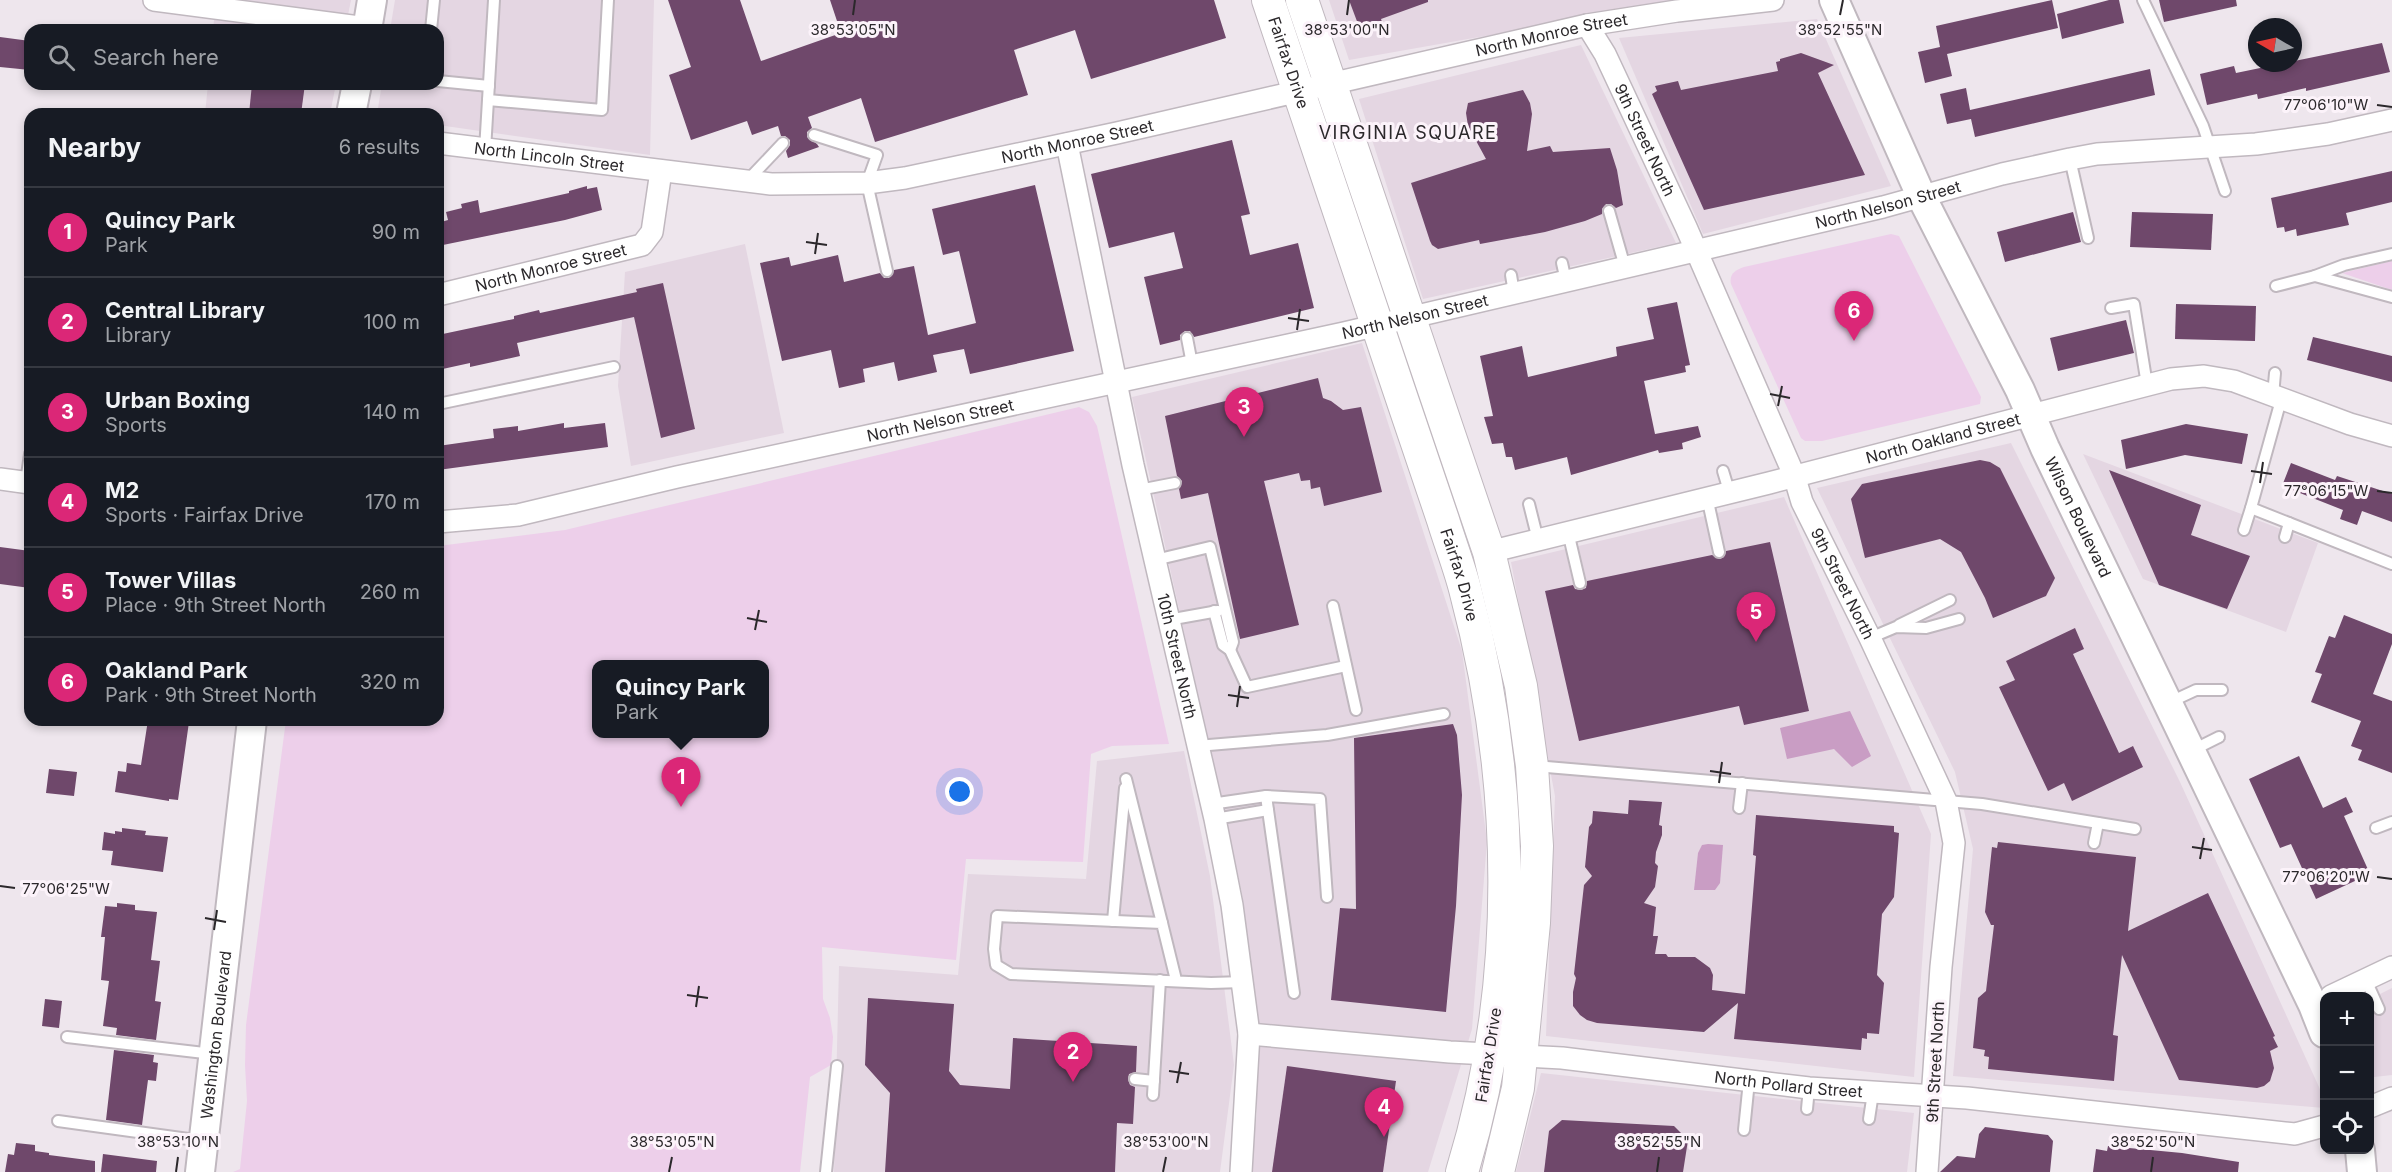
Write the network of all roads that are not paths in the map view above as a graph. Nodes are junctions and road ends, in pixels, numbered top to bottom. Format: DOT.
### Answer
graph roads {
  1 [pos="153,0"];
  2 [pos="372,0"];
  3 [pos="434,0"];
  4 [pos="494,0"];
  5 [pos="608,0"];
  6 [pos="1268,0"];
  7 [pos="1302,0"];
  8 [pos="1773,0"];
  9 [pos="1834,0"];
  10 [pos="2143,0"];
  11 [pos="330,24"];
  12 [pos="368,24"];
  13 [pos="432,24"];
  14 [pos="1587,25"];
  15 [pos="444,82"];
  16 [pos="1330,83"];
  17 [pos="489,86"];
  18 [pos="356,90"];
  19 [pos="1298,92"];
  20 [pos="488,100"];
  21 [pos="352,108"];
  22 [pos="2392,120"];
  23 [pos="814,135"];
  24 [pos="444,144"];
  25 [pos="783,144"];
  26 [pos="1067,144"];
  27 [pos="2211,147"];
  28 [pos="484,150"];
  29 [pos="2070,159"];
  30 [pos="661,171"];
  31 [pos="747,181"];
  32 [pos="867,183"];
  33 [pos="2225,191"];
  34 [pos="1922,198"];
  35 [pos="1609,211"];
  36 [pos="2088,238"];
  37 [pos="1697,251"];
  38 [pos="2392,254"];
  39 [pos="1626,267"];
  40 [pos="887,271"];
  41 [pos="2314,276"];
  42 [pos="2276,286"];
  43 [pos="444,294"];
  44 [pos="2392,297"];
  45 [pos="2111,308"];
  46 [pos="1409,316"];
  47 [pos="1378,324"];
  48 [pos="1187,338"];
  49 [pos="1192,364"];
  50 [pos="614,367"];
  51 [pos="2275,373"];
  52 [pos="1116,381"];
  53 [pos="2147,385"];
  54 [pos="2277,398"];
  55 [pos="444,403"];
  56 [pos="2030,416"];
  57 [pos="2392,436"];
  58 [pos="1794,475"];
  59 [pos="0,478"];
  60 [pos="24,481"];
  61 [pos="1175,483"];
  62 [pos="1139,490"];
  63 [pos="1707,497"];
  64 [pos="1529,504"];
  65 [pos="2251,508"];
  66 [pos="444,521"];
  67 [pos="2289,524"];
  68 [pos="2244,530"];
  69 [pos="1568,532"];
  70 [pos="2285,537"];
  71 [pos="1538,540"];
  72 [pos="1489,552"];
  73 [pos="1719,552"];
  74 [pos="1155,560"];
  75 [pos="1457,561"];
  76 [pos="2392,564"];
  77 [pos="1580,583"];
  78 [pos="1950,600"];
  79 [pos="1333,606"];
  80 [pos="1219,610"];
  81 [pos="1959,619"];
  82 [pos="1168,620"];
  83 [pos="1896,627"];
  84 [pos="1870,638"];
  85 [pos="1346,666"];
  86 [pos="2222,690"];
  87 [pos="2168,703"];
  88 [pos="1356,710"];
  89 [pos="1444,714"];
  90 [pos="251,726"];
  91 [pos="2219,737"];
  92 [pos="1197,746"];
  93 [pos="2191,751"];
  94 [pos="1532,766"];
  95 [pos="1742,783"];
  96 [pos="1266,796"];
  97 [pos="1946,801"];
  98 [pos="1739,808"];
  99 [pos="1268,810"];
  100 [pos="1213,811"];
  101 [pos="2392,822"];
  102 [pos="2098,823"];
  103 [pos="2376,828"];
  104 [pos="2135,829"];
  105 [pos="2094,843"];
  106 [pos="1327,897"];
  107 [pos="1113,921"];
  108 [pos="1162,923"];
  109 [pos="2392,967"];
  110 [pos="1160,980"];
  111 [pos="1176,980"];
  112 [pos="2366,980"];
  113 [pos="1243,982"];
  114 [pos="2340,992"];
  115 [pos="1294,993"];
  116 [pos="2320,994"];
  117 [pos="2379,1010"];
  118 [pos="1249,1034"];
  119 [pos="68,1037"];
  120 [pos="1490,1053"];
  121 [pos="213,1054"];
  122 [pos="1522,1054"];
  123 [pos="837,1066"];
  124 [pos="1135,1079"];
  125 [pos="1154,1081"];
  126 [pos="1749,1082"];
  127 [pos="1809,1088"];
  128 [pos="1873,1093"];
  129 [pos="1153,1095"];
  130 [pos="1932,1097"];
  131 [pos="2392,1098"];
  132 [pos="2374,1105"];
  133 [pos="1807,1109"];
  134 [pos="1869,1119"];
  135 [pos="58,1121"];
  136 [pos="2320,1127"];
  137 [pos="1744,1130"];
  138 [pos="203,1141"];
  139 [pos="2360,1154"];
  140 [pos="200,1172"];
  141 [pos="826,1172"];
  142 [pos="1241,1172"];
  143 [pos="1462,1172"];
  144 [pos="1498,1172"];
  145 [pos="1927,1172"];
  146 [pos="2362,1172"];
  1 -- 11 [label="street"];
  2 -- 12 [label="main road"];
  3 -- 13 [label="lane"];
  4 -- 17 [label="lane"];
  5 -- 20 [label="lane"];
  6 -- 19 [label="main road, Fairfax Drive"];
  7 -- 16 [label="main road, Fairfax Drive"];
  8 -- 14 [label="street, North Monroe Street"];
  9 -- 34 [label="main road, Wilson Boulevard"];
  10 -- 27 [label="lane"];
  14 -- 16 [label="street, North Monroe Street"];
  14 -- 37 [label="street, 9th Street North"];
  15 -- 17 [label="lane"];
  16 -- 19 [label="street, North Monroe Street"];
  16 -- 46 [label="main road, Fairfax Drive"];
  17 -- 20 [label="lane"];
  18 -- 21 [label="main road"];
  19 -- 26 [label="street, North Monroe Street"];
  19 -- 47 [label="main road, Fairfax Drive"];
  20 -- 28 [label="lane"];
  22 -- 27 [label="street, North Nelson Street"];
  23 -- 32 [label="lane"];
  24 -- 28 [label="street, North Lincoln Street"];
  25 -- 31 [label="lane"];
  26 -- 32 [label="street, North Monroe Street"];
  26 -- 52 [label="street, 10th Street North"];
  27 -- 29 [label="street, North Nelson Street"];
  27 -- 33 [label="lane"];
  28 -- 30 [label="street, North Lincoln Street"];
  29 -- 34 [label="street, North Nelson Street"];
  29 -- 36 [label="lane"];
  30 -- 31 [label="street, North Monroe Street"];
  30 -- 43 [label="street, North Monroe Street"];
  31 -- 32 [label="street, North Monroe Street"];
  32 -- 40 [label="lane"];
  34 -- 37 [label="street, North Nelson Street"];
  34 -- 56 [label="main road, Wilson Boulevard"];
  35 -- 39 [label="lane"];
  37 -- 39 [label="street, North Nelson Street"];
  37 -- 58 [label="street, 9th Street North"];
  38 -- 41 [label="lane"];
  39 -- 46 [label="street, North Nelson Street"];
  41 -- 42 [label="lane"];
  41 -- 44 [label="lane"];
  45 -- 53 [label="lane"];
  46 -- 47 [label="street, North Nelson Street"];
  46 -- 72 [label="main road, Fairfax Drive"];
  47 -- 49 [label="street, North Nelson Street"];
  47 -- 75 [label="main road, Fairfax Drive"];
  48 -- 49 [label="lane"];
  49 -- 52 [label="street, North Nelson Street"];
  50 -- 55 [label="lane"];
  51 -- 54 [label="lane"];
  52 -- 62 [label="street, 10th Street North"];
  52 -- 66 [label="street, North Nelson Street"];
  53 -- 54 [label="street, North Oakland Street"];
  53 -- 56 [label="street, North Oakland Street"];
  54 -- 57 [label="street, North Oakland Street"];
  54 -- 65 [label="lane"];
  56 -- 58 [label="street, North Oakland Street"];
  56 -- 87 [label="main road, Wilson Boulevard"];
  58 -- 63 [label="street, North Oakland Street"];
  58 -- 84 [label="street, 9th Street North"];
  59 -- 60 [label="street"];
  61 -- 62 [label="lane"];
  62 -- 74 [label="street, 10th Street North"];
  63 -- 69 [label="street, North Oakland Street"];
  63 -- 73 [label="lane"];
  64 -- 71 [label="lane"];
  65 -- 67 [label="lane"];
  65 -- 68 [label="lane"];
  67 -- 70 [label="lane"];
  67 -- 76 [label="lane"];
  69 -- 71 [label="street, North Oakland Street"];
  69 -- 77 [label="lane"];
  71 -- 72 [label="street, North Oakland Street"];
  72 -- 75 [label="main road"];
  72 -- 94 [label="main road, Fairfax Drive"];
  74 -- 80 [label="lane"];
  74 -- 82 [label="street, 10th Street North"];
  75 -- 120 [label="main road, Fairfax Drive"];
  78 -- 83 [label="lane"];
  79 -- 85 [label="lane"];
  80 -- 82 [label="lane"];
  80 -- 85 [label="lane"];
  81 -- 83 [label="lane"];
  82 -- 92 [label="street, 10th Street North"];
  83 -- 84 [label="lane"];
  84 -- 97 [label="street, 9th Street North"];
  85 -- 88 [label="lane"];
  86 -- 87 [label="lane"];
  87 -- 93 [label="main road, Wilson Boulevard"];
  89 -- 92 [label="lane"];
  90 -- 121 [label="main road, Washington Boulevard"];
  91 -- 93 [label="lane"];
  92 -- 100 [label="street, 10th Street North"];
  93 -- 116 [label="main road, Wilson Boulevard"];
  94 -- 95 [label="lane"];
  94 -- 122 [label="main road, Fairfax Drive"];
  95 -- 97 [label="lane"];
  95 -- 98 [label="lane"];
  96 -- 99 [label="lane"];
  96 -- 100 [label="lane"];
  96 -- 106 [label="lane"];
  97 -- 102 [label="lane"];
  97 -- 130 [label="street, 9th Street North"];
  99 -- 100 [label="lane"];
  99 -- 115 [label="lane"];
  100 -- 113 [label="street, 10th Street North"];
  101 -- 103 [label="lane"];
  102 -- 104 [label="lane"];
  102 -- 105 [label="lane"];
  107 -- 108 [label="lane"];
  107 -- 108 [label="lane"];
  107 -- 110 [label="lane"];
  108 -- 111 [label="lane"];
  109 -- 112 [label="street"];
  110 -- 111 [label="lane"];
  110 -- 125 [label="lane"];
  111 -- 113 [label="lane"];
  112 -- 114 [label="street"];
  112 -- 117 [label="lane"];
  113 -- 118 [label="street, 10th Street North"];
  118 -- 120 [label="street, North Pollard Street"];
  118 -- 142 [label="street, 10th Street North"];
  119 -- 121 [label="lane"];
  120 -- 122 [label="street, North Pollard Street"];
  120 -- 143 [label="main road, Fairfax Drive"];
  121 -- 138 [label="main road, Washington Boulevard"];
  122 -- 126 [label="street, North Pollard Street"];
  122 -- 144 [label="main road, Fairfax Drive"];
  123 -- 141 [label="lane"];
  124 -- 125 [label="lane"];
  125 -- 129 [label="lane"];
  126 -- 127 [label="street, North Pollard Street"];
  126 -- 137 [label="lane"];
  127 -- 128 [label="street, North Pollard Street"];
  127 -- 133 [label="lane"];
  128 -- 130 [label="street, North Pollard Street"];
  128 -- 134 [label="lane"];
  130 -- 136 [label="street, North Pollard Street"];
  130 -- 145 [label="street, 9th Street North"];
  131 -- 132 [label="street"];
  135 -- 138 [label="lane"];
  138 -- 140 [label="main road, Washington Boulevard"];
  139 -- 146 [label="main road"];
}
